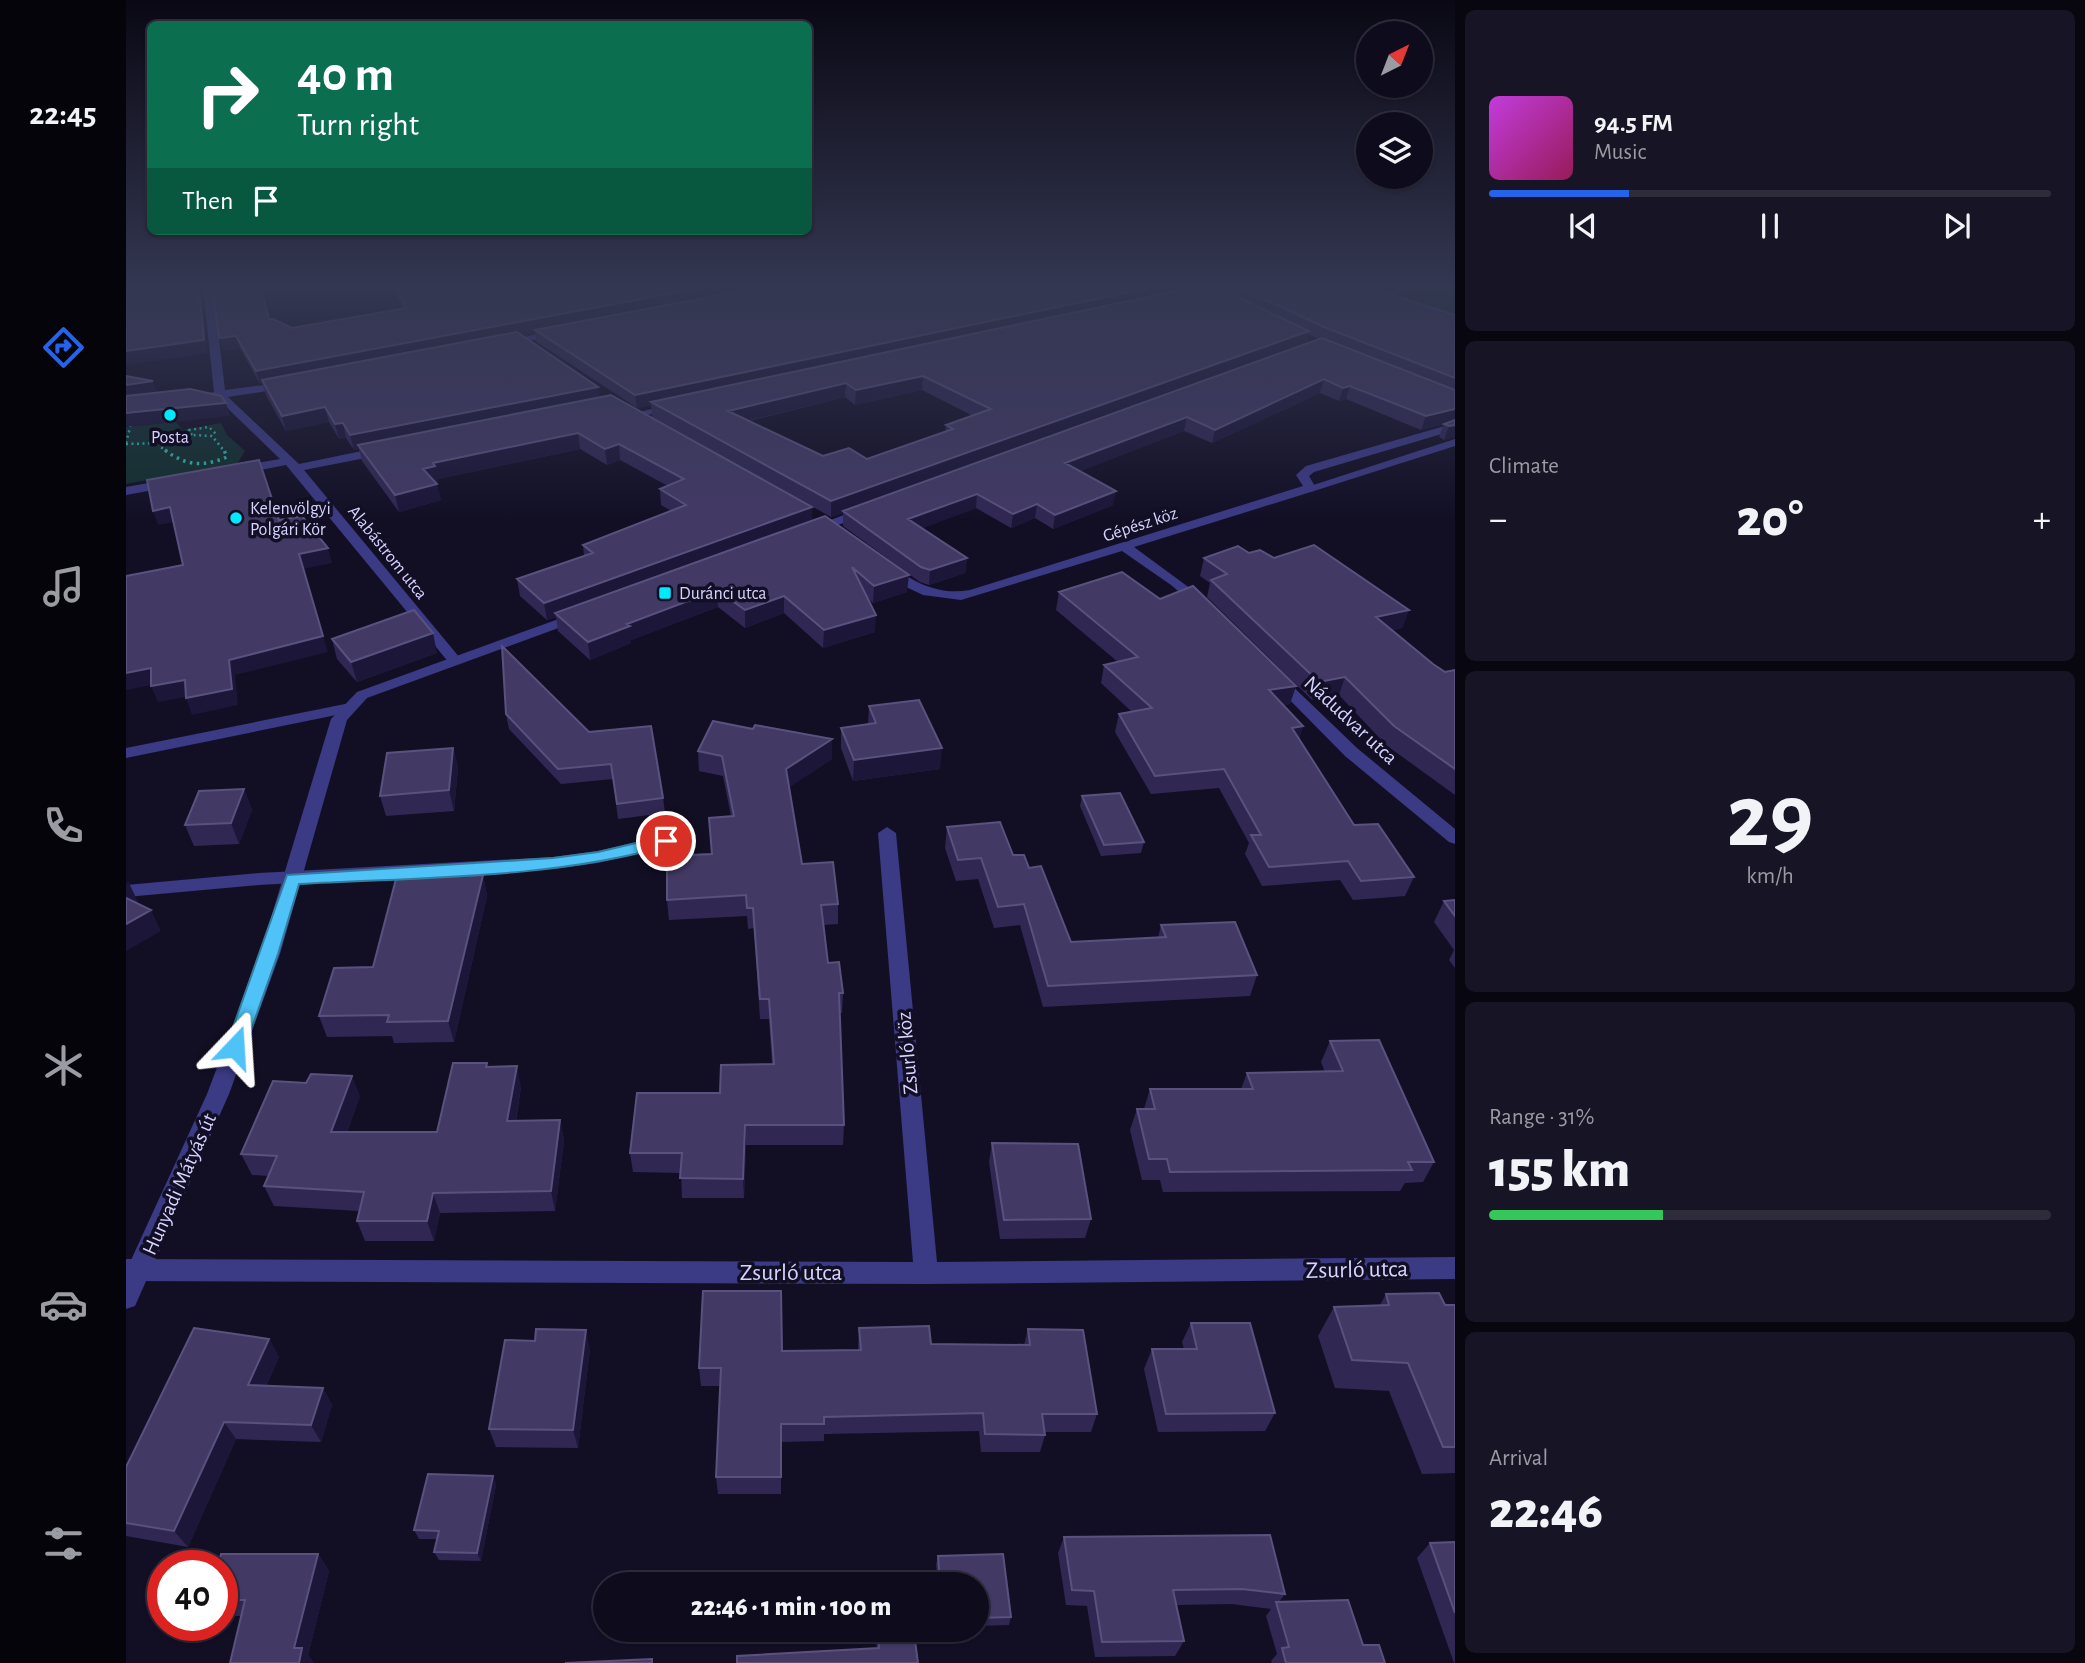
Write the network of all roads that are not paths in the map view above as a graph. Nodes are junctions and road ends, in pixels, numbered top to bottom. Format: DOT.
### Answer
graph roads {
  1 [pos="217,366"];
  2 [pos="295,384"];
  3 [pos="220,395"];
  4 [pos="179,399"];
  5 [pos="682,405"];
  6 [pos="646,422"];
  7 [pos="1455,426"];
  8 [pos="1455,442"];
  9 [pos="394,448"];
  10 [pos="292,465"];
  11 [pos="221,474"];
  12 [pos="180,481"];
  13 [pos="1310,488"];
  14 [pos="126,491"];
  15 [pos="877,506"];
  16 [pos="821,520"];
  17 [pos="802,533"];
  18 [pos="846,538"];
  19 [pos="1126,548"];
  20 [pos="877,561"];
  21 [pos="596,609"];
  22 [pos="1211,612"];
  23 [pos="455,661"];
  24 [pos="1269,671"];
  25 [pos="345,709"];
  26 [pos="126,753"];
  27 [pos="887,833"];
  28 [pos="1455,838"];
  29 [pos="666,841"];
  30 [pos="293,879"];
  31 [pos="126,891"];
  32 [pos="1455,1268"];
  33 [pos="133,1270"];
  34 [pos="926,1273"];
  35 [pos="126,1298"];
  1 -- 3 [label="street"];
  2 -- 3 [label="street"];
  3 -- 4 [label="street"];
  3 -- 10 [label="street, Alabástrom utca"];
  5 -- 6 [label="street"];
  7 -- 13 [label="street"];
  8 -- 13 [label="street, Gépész köz"];
  9 -- 10 [label="street"];
  10 -- 11 [label="street"];
  10 -- 23 [label="street, Alabástrom utca"];
  12 -- 14 [label="street"];
  13 -- 19 [label="street, Gépész köz"];
  15 -- 16 [label="street"];
  16 -- 17 [label="street"];
  16 -- 18 [label="street"];
  19 -- 20 [label="street, Gépész köz"];
  19 -- 22 [label="street"];
  21 -- 23 [label="street"];
  23 -- 25 [label="street"];
  24 -- 28 [label="street, Nádudvar utca"];
  25 -- 26 [label="street"];
  25 -- 30 [label="street, Hunyadi Mátyás út"];
  27 -- 34 [label="street, Zsurló köz"];
  29 -- 30 [label="street"];
  30 -- 31 [label="street"];
  30 -- 33 [label="street, Hunyadi Mátyás út"];
  32 -- 34 [label="street, Zsurló utca"];
  33 -- 34 [label="street, Zsurló utca"];
  33 -- 35 [label="street, Hunyadi Mátyás út"];
}
